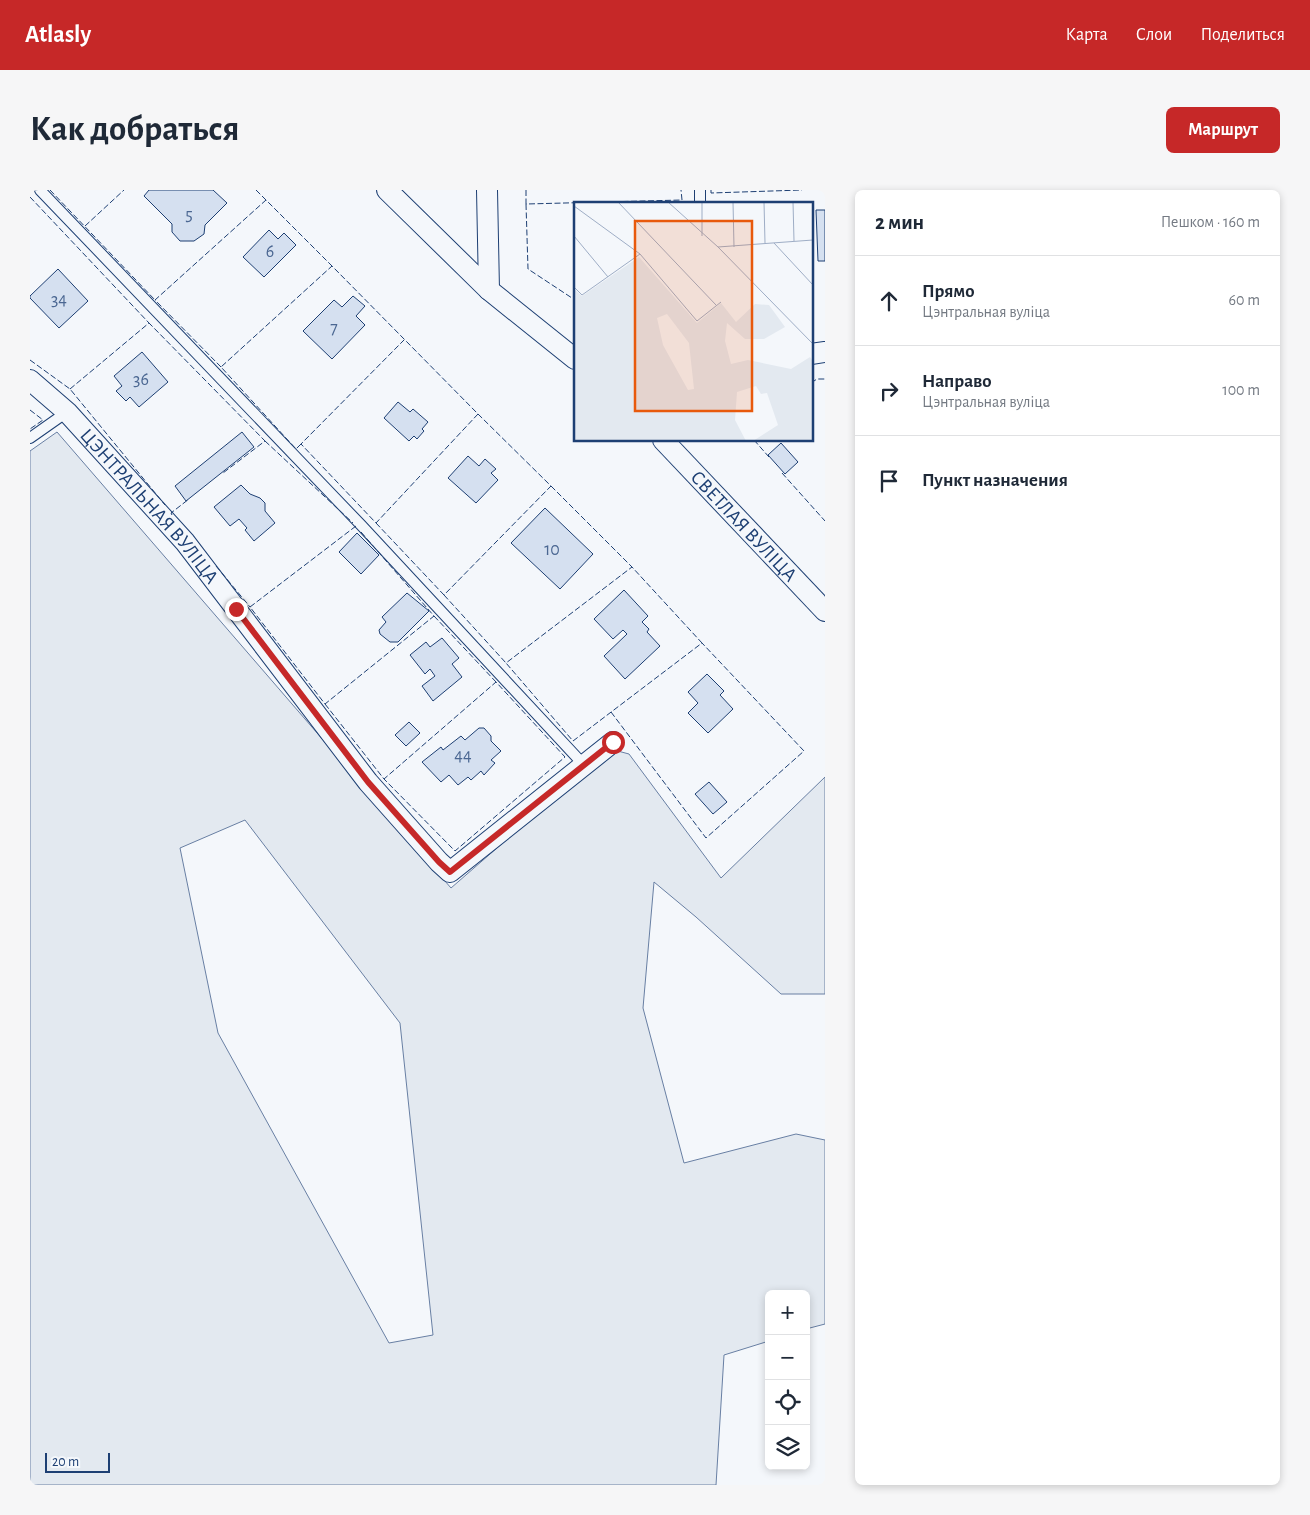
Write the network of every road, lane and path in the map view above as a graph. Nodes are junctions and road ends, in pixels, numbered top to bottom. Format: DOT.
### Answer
graph roads {
  1 [pos="40,190"];
  2 [pos="387,190"];
  3 [pos="487,190"];
  4 [pos="489,290"];
  5 [pos="825,352"];
  6 [pos="812,354"];
  7 [pos="574,358"];
  8 [pos="30,380"];
  9 [pos="67,412"];
  10 [pos="30,438"];
  11 [pos="664,441"];
  12 [pos="825,611"];
  13 [pos="613,742"];
  14 [pos="583,764"];
  1 -- 14 [label="lane"];
  2 -- 4 [label="street"];
  3 -- 4 [label="street"];
  4 -- 7 [label="street"];
  5 -- 6 [label="street"];
  8 -- 9 [label="street, ЦЭНТРАЛЬНАЯ ВУЛІЦА"];
  9 -- 10 [label="lane"];
  9 -- 14 [label="street, ЦЭНТРАЛЬНАЯ ВУЛІЦА"];
  11 -- 12 [label="street, СВЕТЛАЯ ВУЛІЦА"];
  13 -- 14 [label="street, ЦЭНТРАЛЬНАЯ ВУЛІЦА"];
}
